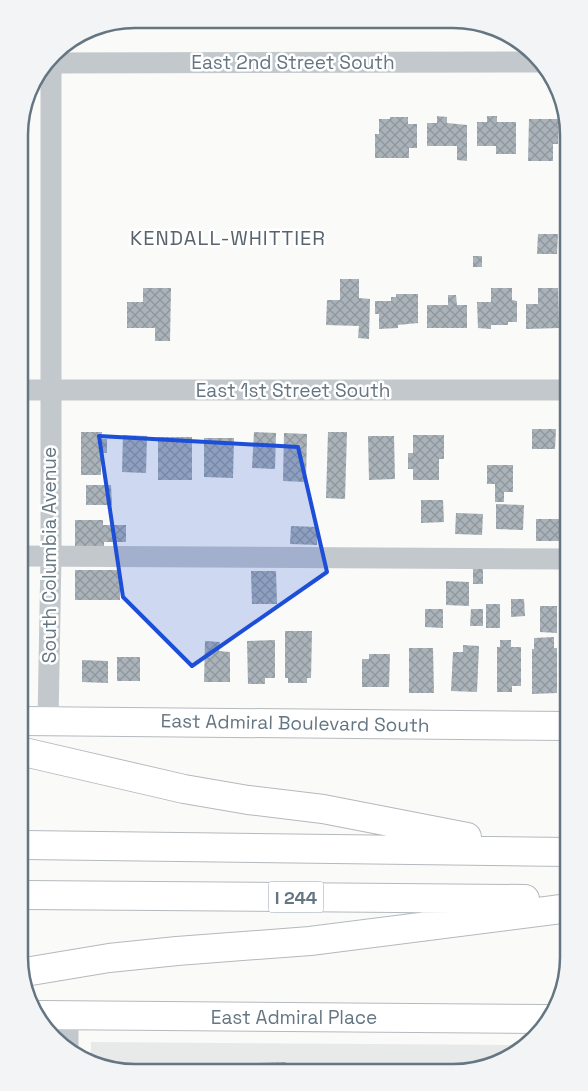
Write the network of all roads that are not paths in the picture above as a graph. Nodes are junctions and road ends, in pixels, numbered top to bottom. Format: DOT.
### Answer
graph roads {
  1 [pos="57,61"];
  2 [pos="532,62"];
  3 [pos="49,70"];
  4 [pos="28,390"];
  5 [pos="49,390"];
  6 [pos="560,390"];
  7 [pos="28,556"];
  8 [pos="51,556"];
  9 [pos="560,559"];
  10 [pos="36,721"];
  11 [pos="560,726"];
  12 [pos="28,753"];
  13 [pos="28,846"];
  14 [pos="539,851"];
  15 [pos="560,852"];
  16 [pos="28,896"];
  17 [pos="560,899"];
  18 [pos="560,909"];
  19 [pos="28,971"];
  20 [pos="45,1015"];
  21 [pos="68,1015"];
  22 [pos="540,1019"];
  23 [pos="68,1040"];
  1 -- 2 [label="street, East 2nd Street South"];
  3 -- 5 [label="street, South Columbia Avenue"];
  4 -- 5 [label="street, East 1st Street South"];
  5 -- 6 [label="street, East 1st Street South"];
  5 -- 8 [label="street, South Columbia Avenue"];
  7 -- 8 [label="street"];
  8 -- 9 [label="street"];
  8 -- 10 [label="street, South Columbia Avenue"];
  10 -- 11 [label="main road, East Admiral Boulevard South"];
  12 -- 14 [label="main road"];
  13 -- 14 [label="main road"];
  14 -- 15 [label="main road"];
  16 -- 17 [label="main road, I 244"];
  18 -- 19 [label="main road"];
  20 -- 21 [label="main road, East Admiral Place"];
  21 -- 22 [label="main road, East Admiral Place"];
  21 -- 23 [label="street"];
}
